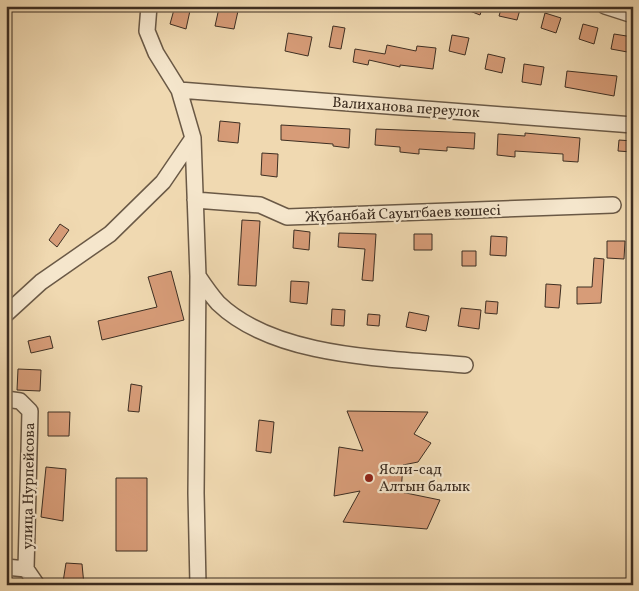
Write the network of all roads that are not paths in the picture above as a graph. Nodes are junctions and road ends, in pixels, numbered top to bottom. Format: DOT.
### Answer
graph roads {
  1 [pos="149,6"];
  2 [pos="605,6"];
  3 [pos="633,15"];
  4 [pos="179,90"];
  5 [pos="633,125"];
  6 [pos="193,138"];
  7 [pos="195,200"];
  8 [pos="613,205"];
  9 [pos="198,276"];
  10 [pos="6,314"];
  11 [pos="465,365"];
  12 [pos="6,399"];
  13 [pos="6,567"];
  14 [pos="26,569"];
  15 [pos="37,585"];
  16 [pos="198,585"];
  1 -- 4 [label="street"];
  2 -- 3 [label="street"];
  4 -- 5 [label="street, Валиханова переулок"];
  4 -- 6 [label="street"];
  6 -- 7 [label="street"];
  6 -- 10 [label="street"];
  7 -- 8 [label="street, Жұбанбай Сауытбаев көшесі"];
  7 -- 9 [label="street"];
  9 -- 11 [label="street"];
  9 -- 16 [label="street"];
  12 -- 14 [label="street, улица Нурпейсова"];
  13 -- 14 [label="street"];
  14 -- 15 [label="street, улица Нурпейсова"];
}
